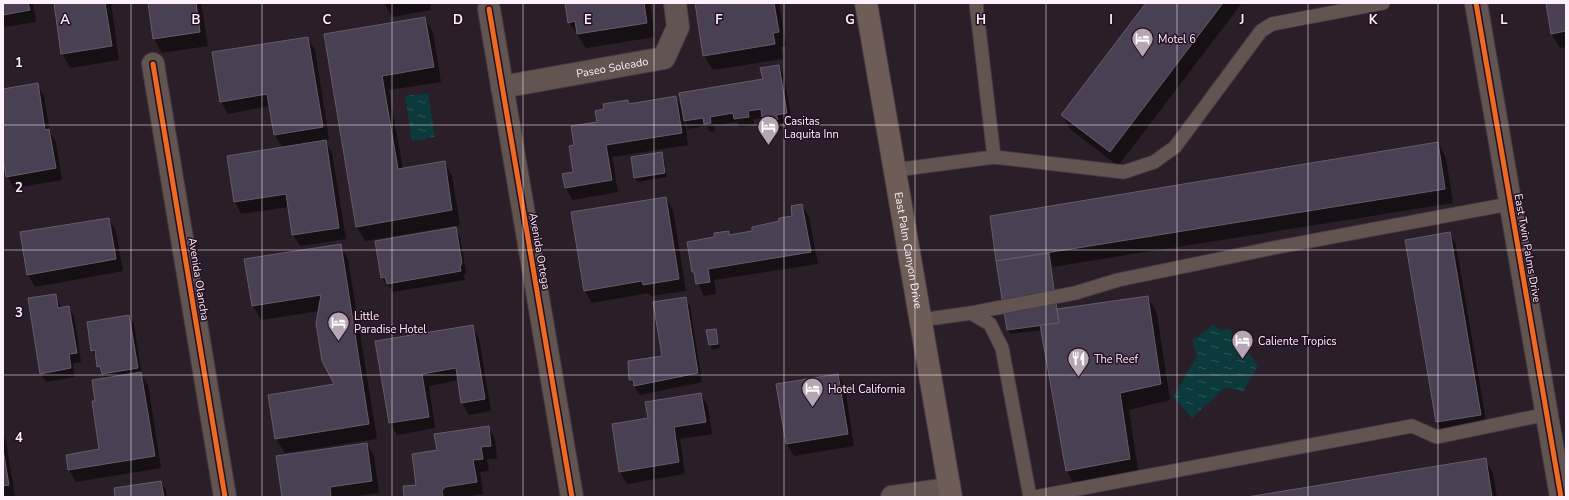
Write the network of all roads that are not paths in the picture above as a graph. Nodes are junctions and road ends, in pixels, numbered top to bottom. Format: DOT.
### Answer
graph roads {
  1 [pos="675,3"];
  2 [pos="866,3"];
  3 [pos="976,3"];
  4 [pos="1383,3"];
  5 [pos="1476,3"];
  6 [pos="489,9"];
  7 [pos="153,64"];
  8 [pos="502,87"];
  9 [pos="994,157"];
  10 [pos="895,170"];
  11 [pos="1510,204"];
  12 [pos="971,313"];
  13 [pos="921,320"];
  14 [pos="1547,414"];
  15 [pos="950,493"];
  16 [pos="225,497"];
  17 [pos="572,497"];
  18 [pos="892,497"];
  19 [pos="1030,497"];
  20 [pos="1034,497"];
  21 [pos="1561,497"];
  1 -- 8 [label="street, Paseo Soleado"];
  2 -- 10 [label="main road, East Palm Canyon Drive"];
  3 -- 9 [label="lane"];
  4 -- 9 [label="lane"];
  5 -- 11 [label="street, East Twin Palms Drive"];
  6 -- 8 [label="street, Avenida Ortega"];
  7 -- 16 [label="street, Avenida Olancha"];
  8 -- 17 [label="street, Avenida Ortega"];
  9 -- 10 [label="lane"];
  10 -- 13 [label="main road, East Palm Canyon Drive"];
  11 -- 12 [label="lane"];
  11 -- 14 [label="street, East Twin Palms Drive"];
  12 -- 13 [label="lane"];
  12 -- 19 [label="lane"];
  13 -- 15 [label="main road, East Palm Canyon Drive"];
  14 -- 20 [label="lane"];
  14 -- 21 [label="street, East Twin Palms Drive"];
  15 -- 18 [label="street"];
}
